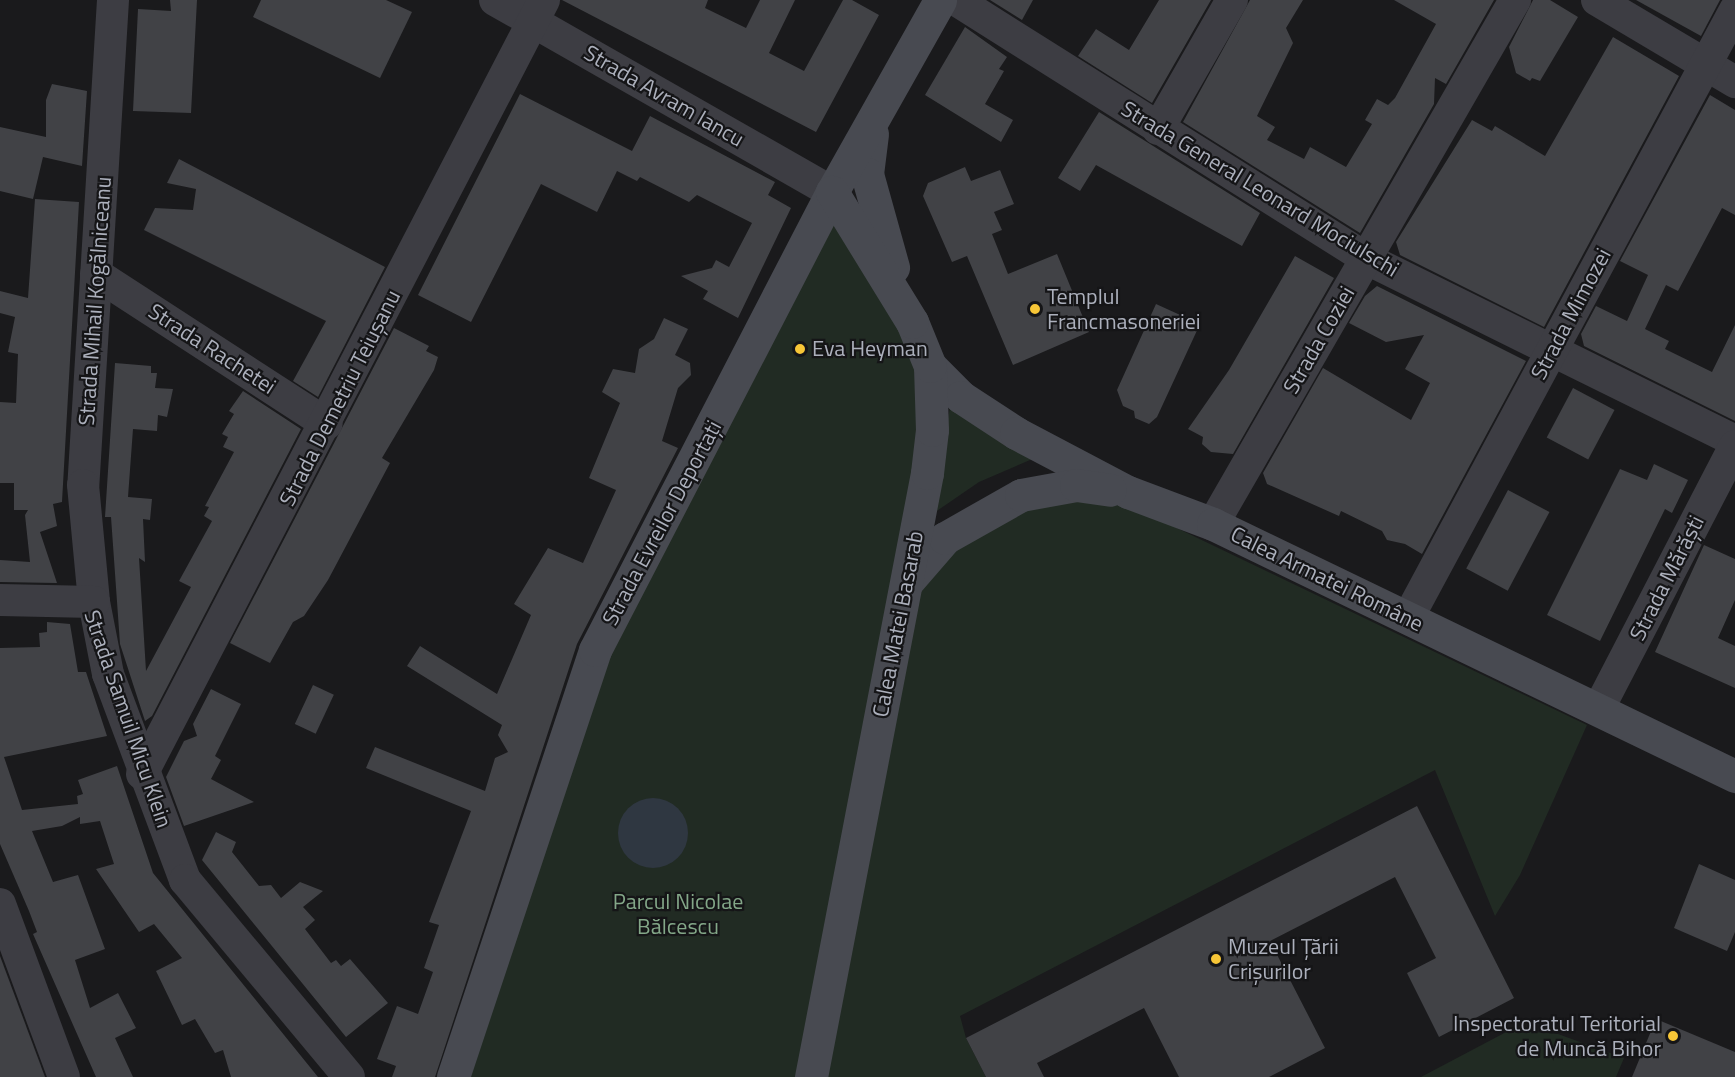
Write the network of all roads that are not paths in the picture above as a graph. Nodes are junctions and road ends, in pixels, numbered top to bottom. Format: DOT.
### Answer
graph roads {
  1 [pos="113,0"];
  2 [pos="495,0"];
  3 [pos="940,0"];
  4 [pos="956,0"];
  5 [pos="1232,0"];
  6 [pos="1515,0"];
  7 [pos="1597,0"];
  8 [pos="1735,10"];
  9 [pos="539,11"];
  10 [pos="1704,63"];
  11 [pos="1735,82"];
  12 [pos="875,120"];
  13 [pos="1158,129"];
  14 [pos="832,192"];
  15 [pos="1365,258"];
  16 [pos="96,274"];
  17 [pos="912,322"];
  18 [pos="1553,349"];
  19 [pos="930,366"];
  20 [pos="327,424"];
  21 [pos="1735,441"];
  22 [pos="1735,446"];
  23 [pos="1128,492"];
  24 [pos="1213,524"];
  25 [pos="906,584"];
  26 [pos="0,600"];
  27 [pos="94,602"];
  28 [pos="1408,618"];
  29 [pos="1598,710"];
  30 [pos="142,774"];
  31 [pos="1735,776"];
  32 [pos="0,904"];
  33 [pos="64,1077"];
  34 [pos="350,1077"];
  35 [pos="453,1077"];
  36 [pos="811,1077"];
  1 -- 16 [label="street, Strada Mihail Kogălniceanu"];
  2 -- 9 [label="street, Strada Avram Iancu"];
  3 -- 12 [label="main road, Strada Evreilor Deportaţi"];
  4 -- 13 [label="street, Strada General Leonard Mociulschi"];
  5 -- 13 [label="street"];
  6 -- 15 [label="street, Strada Coziei"];
  7 -- 10 [label="street"];
  8 -- 10 [label="street, Strada Mimozei"];
  9 -- 14 [label="street, Strada Avram Iancu"];
  9 -- 20 [label="street, Strada Demetriu Teiușanu"];
  10 -- 11 [label="street"];
  10 -- 18 [label="street, Strada Mimozei"];
  12 -- 14 [label="main road, Strada Evreilor Deportaţi"];
  12 -- 17 [label="main road"];
  13 -- 15 [label="street, Strada General Leonard Mociulschi"];
  14 -- 17 [label="main road, Calea Matei Basarab"];
  14 -- 35 [label="main road, Strada Evreilor Deportaţi"];
  15 -- 18 [label="street, Strada General Leonard Mociulschi"];
  15 -- 24 [label="street, Strada Coziei"];
  16 -- 20 [label="street, Strada Rachetei"];
  16 -- 27 [label="street, Strada Mihail Kogălniceanu"];
  17 -- 19 [label="main road, Calea Matei Basarab"];
  18 -- 21 [label="street, Strada General Leonard Mociulschi"];
  18 -- 28 [label="street, Strada Mimozei"];
  19 -- 23 [label="main road, Calea Armatei Române"];
  19 -- 25 [label="main road, Calea Matei Basarab"];
  20 -- 30 [label="street, Strada Demetriu Teiușanu"];
  22 -- 29 [label="street, Strada Mărăști"];
  23 -- 24 [label="main road, Calea Armatei Române"];
  23 -- 25 [label="main road"];
  24 -- 28 [label="main road, Calea Armatei Române"];
  25 -- 36 [label="main road, Calea Matei Basarab"];
  26 -- 27 [label="street, Strada Samuil Micu Klein"];
  27 -- 30 [label="street, Strada Samuil Micu Klein"];
  28 -- 29 [label="main road, Calea Armatei Române"];
  29 -- 31 [label="main road, Calea Armatei Române"];
  30 -- 34 [label="street, Strada Samuil Micu Klein"];
  32 -- 33 [label="street"];
}
